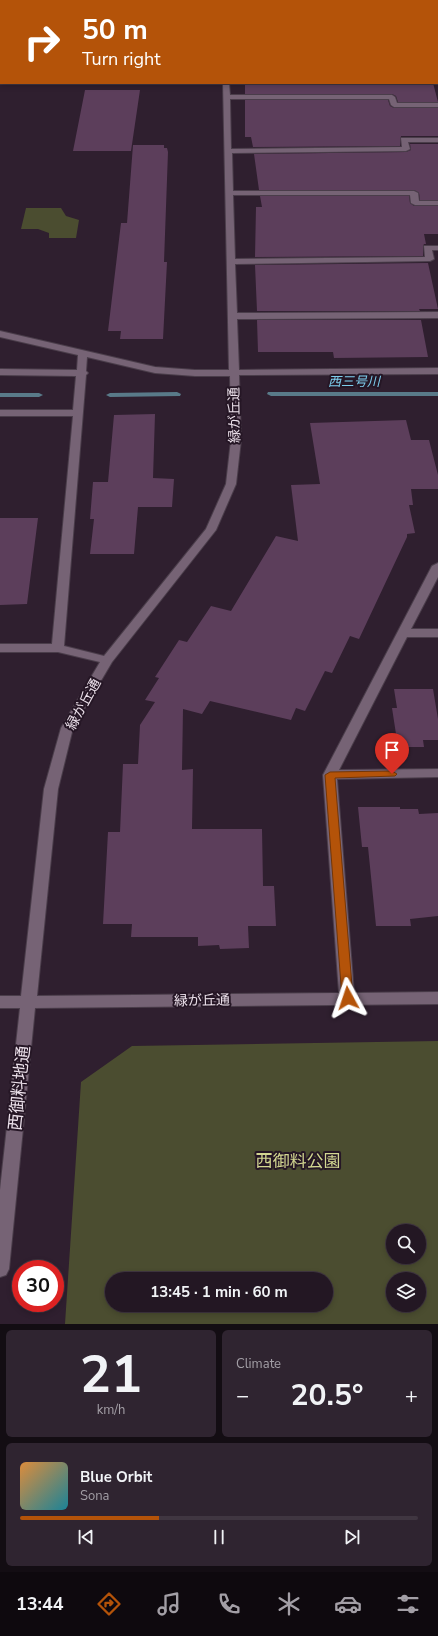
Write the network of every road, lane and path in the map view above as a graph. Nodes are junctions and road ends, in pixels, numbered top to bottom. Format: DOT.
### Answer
graph roads {
  1 [pos="226,84"];
  2 [pos="226,97"];
  3 [pos="438,106"];
  4 [pos="438,140"];
  5 [pos="227,151"];
  6 [pos="228,194"];
  7 [pos="438,203"];
  8 [pos="438,248"];
  9 [pos="230,262"];
  10 [pos="438,315"];
  11 [pos="232,316"];
  12 [pos="0,334"];
  13 [pos="83,354"];
  14 [pos="438,371"];
  15 [pos="0,372"];
  16 [pos="83,373"];
  17 [pos="234,373"];
  18 [pos="0,413"];
  19 [pos="79,413"];
  20 [pos="438,566"];
  21 [pos="403,633"];
  22 [pos="438,633"];
  23 [pos="0,648"];
  24 [pos="58,648"];
  25 [pos="107,660"];
  26 [pos="438,773"];
  27 [pos="330,775"];
  28 [pos="348,998"];
  29 [pos="438,998"];
  30 [pos="0,1002"];
  31 [pos="27,1002"];
  32 [pos="3,1211"];
  33 [pos="0,1269"];
  1 -- 2 [label="street, 緑が丘通"];
  2 -- 3 [label="street"];
  2 -- 5 [label="street, 緑が丘通"];
  4 -- 5 [label="street"];
  5 -- 6 [label="street, 緑が丘通"];
  6 -- 7 [label="street"];
  6 -- 9 [label="street, 緑が丘通"];
  8 -- 9 [label="street"];
  9 -- 11 [label="street, 緑が丘通"];
  10 -- 11 [label="street"];
  11 -- 17 [label="street, 緑が丘通"];
  12 -- 13 [label="street"];
  13 -- 16 [label="street"];
  13 -- 17 [label="street"];
  14 -- 17 [label="street"];
  15 -- 16 [label="street"];
  16 -- 19 [label="street"];
  17 -- 25 [label="street, 緑が丘通"];
  18 -- 19 [label="street"];
  19 -- 24 [label="street"];
  20 -- 21 [label="street"];
  21 -- 22 [label="street"];
  21 -- 27 [label="street"];
  23 -- 24 [label="street"];
  24 -- 25 [label="street"];
  25 -- 31 [label="street, 緑が丘通"];
  26 -- 27 [label="street"];
  27 -- 28 [label="street"];
  28 -- 29 [label="street, 緑が丘通"];
  28 -- 31 [label="street, 緑が丘通"];
  30 -- 31 [label="street"];
  31 -- 32 [label="street, 西御料地通"];
  32 -- 33 [label="street, 西御料地通"];
}
